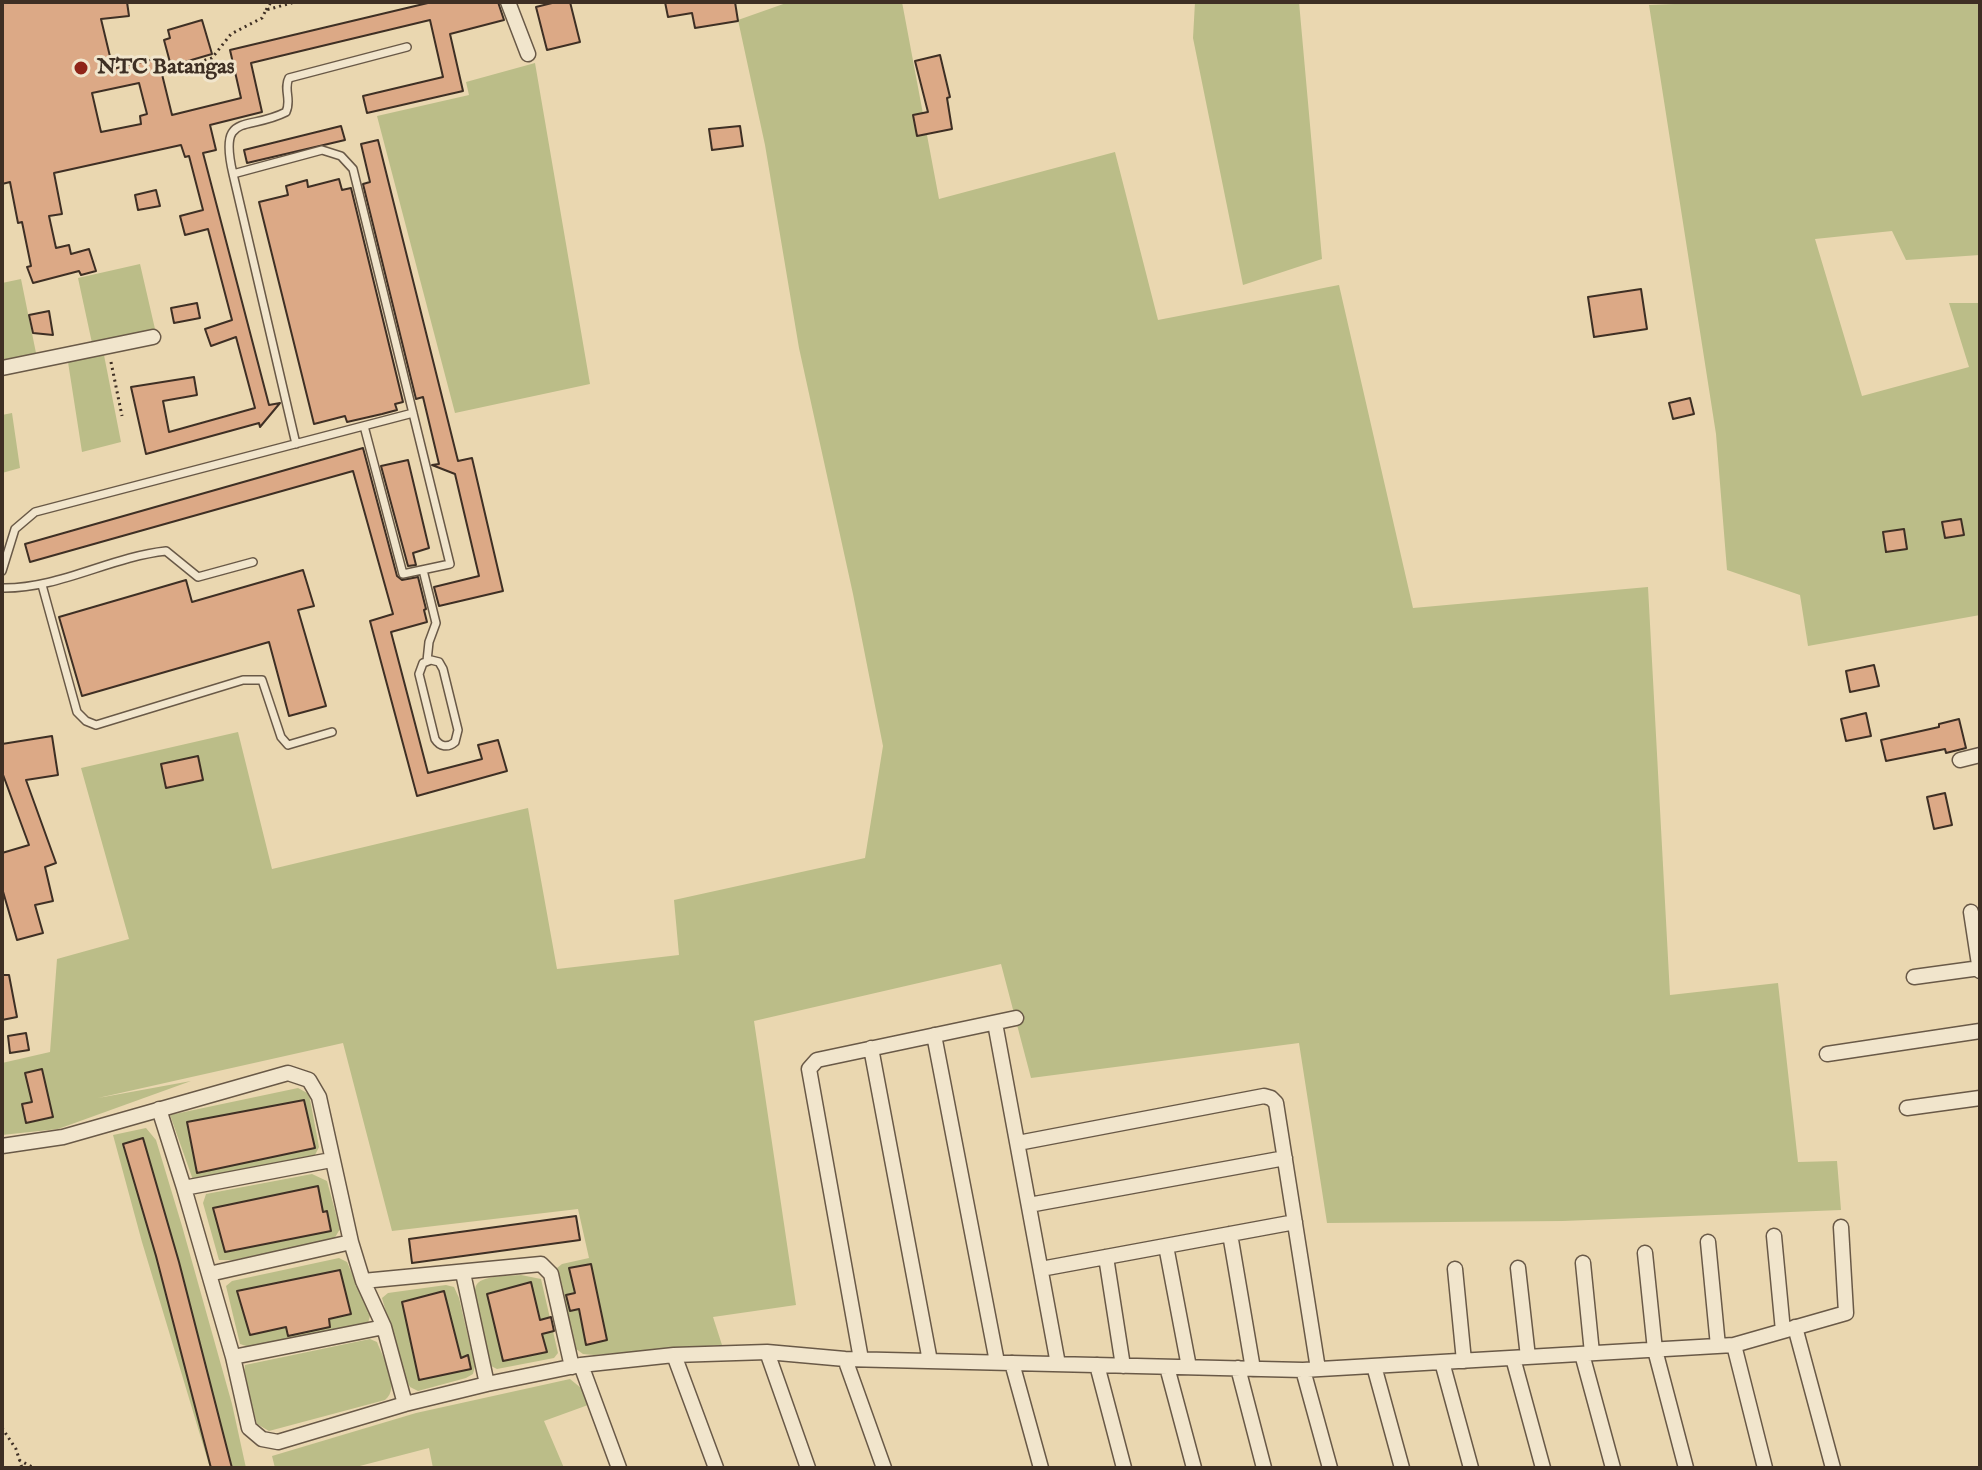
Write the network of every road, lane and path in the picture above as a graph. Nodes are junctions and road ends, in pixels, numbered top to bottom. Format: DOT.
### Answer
graph roads {
  1 [pos="271,2"];
  2 [pos="295,2"];
  3 [pos="508,2"];
  4 [pos="266,10"];
  5 [pos="407,47"];
  6 [pos="528,54"];
  7 [pos="170,71"];
  8 [pos="233,174"];
  9 [pos="153,337"];
  10 [pos="108,346"];
  11 [pos="2,368"];
  12 [pos="413,413"];
  13 [pos="122,416"];
  14 [pos="364,426"];
  15 [pos="296,444"];
  16 [pos="253,562"];
  17 [pos="423,570"];
  18 [pos="2,571"];
  19 [pos="42,585"];
  20 [pos="2,588"];
  21 [pos="427,661"];
  22 [pos="332,732"];
  23 [pos="1980,755"];
  24 [pos="1960,760"];
  25 [pos="1971,912"];
  26 [pos="1980,970"];
  27 [pos="1914,977"];
  28 [pos="1016,1018"];
  29 [pos="995,1023"];
  30 [pos="1980,1031"];
  31 [pos="934,1035"];
  32 [pos="871,1048"];
  33 [pos="1827,1054"];
  34 [pos="1980,1098"];
  35 [pos="1907,1108"];
  36 [pos="159,1109"];
  37 [pos="1018,1143"];
  38 [pos="2,1146"];
  39 [pos="1285,1158"];
  40 [pos="331,1160"];
  41 [pos="184,1188"];
  42 [pos="1029,1205"];
  43 [pos="1295,1222"];
  44 [pos="1841,1227"];
  45 [pos="1230,1234"];
  46 [pos="1774,1236"];
  47 [pos="351,1242"];
  48 [pos="1708,1242"];
  49 [pos="1166,1246"];
  50 [pos="1645,1253"];
  51 [pos="1106,1257"];
  52 [pos="1583,1263"];
  53 [pos="1518,1268"];
  54 [pos="1041,1269"];
  55 [pos="1455,1269"];
  56 [pos="463,1273"];
  57 [pos="209,1274"];
  58 [pos="363,1281"];
  59 [pos="384,1327"];
  60 [pos="1789,1329"];
  61 [pos="1734,1345"];
  62 [pos="1718,1346"];
  63 [pos="1655,1350"];
  64 [pos="767,1352"];
  65 [pos="1587,1354"];
  66 [pos="674,1355"];
  67 [pos="233,1357"];
  68 [pos="1520,1357"];
  69 [pos="845,1359"];
  70 [pos="861,1359"];
  71 [pos="930,1361"];
  72 [pos="1464,1361"];
  73 [pos="1442,1362"];
  74 [pos="1004,1363"];
  75 [pos="1058,1364"];
  76 [pos="1097,1365"];
  77 [pos="576,1366"];
  78 [pos="1123,1366"];
  79 [pos="1374,1366"];
  80 [pos="1167,1367"];
  81 [pos="1189,1367"];
  82 [pos="1245,1368"];
  83 [pos="1311,1369"];
  84 [pos="487,1384"];
  85 [pos="405,1404"];
  86 [pos="2,1428"];
  87 [pos="19,1460"];
  88 [pos="1035,1467"];
  89 [pos="22,1468"];
  90 [pos="34,1468"];
  91 [pos="619,1468"];
  92 [pos="716,1468"];
  93 [pos="808,1468"];
  94 [pos="884,1468"];
  95 [pos="1124,1468"];
  96 [pos="1194,1468"];
  97 [pos="1264,1468"];
  98 [pos="1330,1468"];
  99 [pos="1402,1468"];
  100 [pos="1471,1468"];
  101 [pos="1543,1468"];
  102 [pos="1613,1468"];
  103 [pos="1686,1468"];
  104 [pos="1765,1468"];
  105 [pos="1833,1468"];
  1 -- 4 [label="path"];
  2 -- 4 [label="path"];
  3 -- 6 [label="street"];
  4 -- 7 [label="path"];
  5 -- 8 [label="lane"];
  8 -- 12 [label="lane"];
  8 -- 15 [label="lane"];
  9 -- 10 [label="street"];
  10 -- 11 [label="street"];
  10 -- 13 [label="path"];
  12 -- 14 [label="lane"];
  12 -- 17 [label="lane"];
  14 -- 15 [label="lane"];
  14 -- 17 [label="lane"];
  15 -- 18 [label="lane"];
  16 -- 19 [label="lane"];
  17 -- 21 [label="lane"];
  19 -- 20 [label="lane"];
  19 -- 22 [label="lane"];
  21 -- 21 [label="lane"];
  23 -- 24 [label="street"];
  25 -- 26 [label="street"];
  26 -- 27 [label="street"];
  28 -- 29 [label="street"];
  29 -- 31 [label="street"];
  29 -- 37 [label="street"];
  30 -- 33 [label="street"];
  31 -- 32 [label="street"];
  31 -- 74 [label="street"];
  32 -- 70 [label="street"];
  32 -- 71 [label="street"];
  34 -- 35 [label="street"];
  36 -- 38 [label="street"];
  36 -- 40 [label="street"];
  36 -- 41 [label="street"];
  37 -- 39 [label="street"];
  37 -- 42 [label="street"];
  39 -- 42 [label="street"];
  39 -- 43 [label="street"];
  40 -- 41 [label="street"];
  40 -- 47 [label="street"];
  41 -- 57 [label="street"];
  42 -- 54 [label="street"];
  43 -- 45 [label="street"];
  43 -- 83 [label="street"];
  44 -- 60 [label="street"];
  45 -- 49 [label="street"];
  45 -- 82 [label="street"];
  46 -- 60 [label="street"];
  47 -- 57 [label="street"];
  47 -- 58 [label="street"];
  48 -- 62 [label="street"];
  49 -- 51 [label="street"];
  49 -- 81 [label="street"];
  50 -- 63 [label="street"];
  51 -- 54 [label="street"];
  51 -- 78 [label="street"];
  52 -- 65 [label="street"];
  53 -- 68 [label="street"];
  54 -- 75 [label="street"];
  55 -- 72 [label="street"];
  56 -- 58 [label="street"];
  56 -- 77 [label="street"];
  56 -- 84 [label="street"];
  57 -- 67 [label="street"];
  58 -- 59 [label="street"];
  59 -- 67 [label="street"];
  59 -- 85 [label="street"];
  60 -- 61 [label="street"];
  60 -- 105 [label="street"];
  61 -- 62 [label="street"];
  61 -- 104 [label="street"];
  62 -- 63 [label="street"];
  63 -- 65 [label="street"];
  63 -- 103 [label="street"];
  64 -- 66 [label="street"];
  64 -- 69 [label="street"];
  64 -- 93 [label="street"];
  65 -- 68 [label="street"];
  65 -- 102 [label="street"];
  66 -- 77 [label="street"];
  66 -- 92 [label="street"];
  67 -- 85 [label="street"];
  68 -- 72 [label="street"];
  68 -- 101 [label="street"];
  69 -- 70 [label="street"];
  69 -- 94 [label="street"];
  70 -- 71 [label="street"];
  71 -- 74 [label="street"];
  72 -- 73 [label="street"];
  73 -- 79 [label="street"];
  73 -- 100 [label="street"];
  74 -- 75 [label="street"];
  74 -- 88 [label="street"];
  75 -- 76 [label="street"];
  76 -- 78 [label="street"];
  76 -- 95 [label="street"];
  77 -- 84 [label="street"];
  77 -- 91 [label="street"];
  78 -- 80 [label="street"];
  79 -- 83 [label="street"];
  79 -- 99 [label="street"];
  80 -- 81 [label="street"];
  80 -- 96 [label="street"];
  81 -- 82 [label="street"];
  82 -- 83 [label="street"];
  82 -- 97 [label="street"];
  83 -- 98 [label="street"];
  84 -- 85 [label="street"];
  86 -- 87 [label="path"];
  87 -- 89 [label="path"];
  87 -- 90 [label="path"];
}
